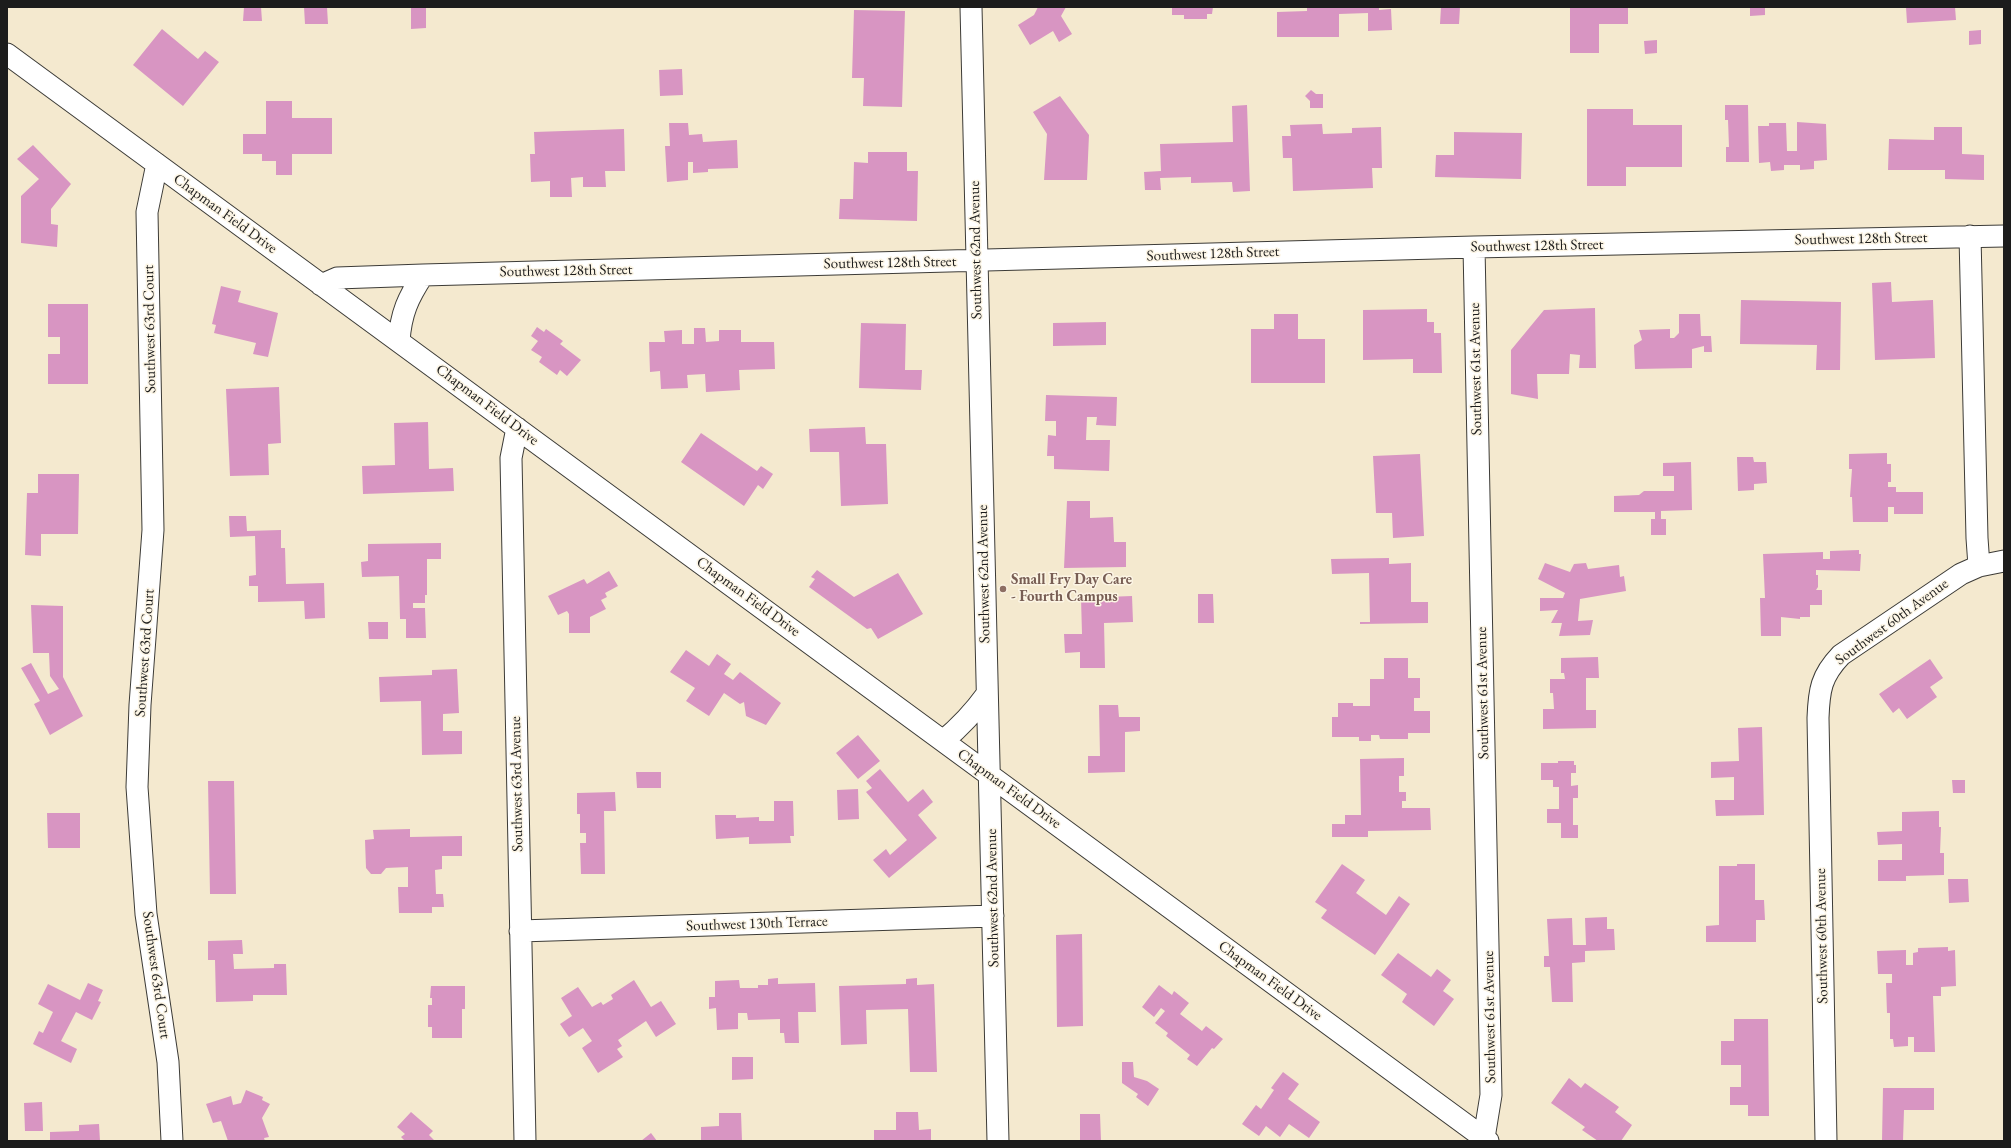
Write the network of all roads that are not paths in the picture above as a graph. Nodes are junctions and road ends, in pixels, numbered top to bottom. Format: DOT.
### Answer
graph roads {
  1 [pos="971,7"];
  2 [pos="7,54"];
  3 [pos="157,164"];
  4 [pos="1970,236"];
  5 [pos="2004,236"];
  6 [pos="1474,247"];
  7 [pos="976,261"];
  8 [pos="423,275"];
  9 [pos="321,285"];
  10 [pos="399,341"];
  11 [pos="517,428"];
  12 [pos="2004,561"];
  13 [pos="1979,566"];
  14 [pos="987,694"];
  15 [pos="943,741"];
  16 [pos="990,776"];
  17 [pos="993,916"];
  18 [pos="520,931"];
  19 [pos="1486,1140"];
  20 [pos="172,1141"];
  21 [pos="525,1141"];
  22 [pos="998,1141"];
  23 [pos="1826,1141"];
  1 -- 7 [label="street, Southwest 62nd Avenue"];
  2 -- 3 [label="street, Chapman Field Drive"];
  3 -- 9 [label="street, Chapman Field Drive"];
  3 -- 20 [label="street, Southwest 63rd Court"];
  4 -- 5 [label="street, Southwest 128th Street"];
  4 -- 6 [label="street, Southwest 128th Street"];
  4 -- 13 [label="street"];
  6 -- 7 [label="street, Southwest 128th Street"];
  6 -- 19 [label="street, Southwest 61st Avenue"];
  7 -- 8 [label="street, Southwest 128th Street"];
  7 -- 14 [label="street, Southwest 62nd Avenue"];
  8 -- 9 [label="street, Southwest 128th Street"];
  8 -- 10 [label="street"];
  9 -- 10 [label="street, Chapman Field Drive"];
  10 -- 11 [label="street, Chapman Field Drive"];
  11 -- 15 [label="street, Chapman Field Drive"];
  11 -- 18 [label="street, Southwest 63rd Avenue"];
  12 -- 13 [label="street, Southwest 60th Avenue"];
  13 -- 23 [label="street, Southwest 60th Avenue"];
  14 -- 15 [label="street"];
  14 -- 16 [label="street, Southwest 62nd Avenue"];
  15 -- 16 [label="street, Chapman Field Drive"];
  16 -- 17 [label="street, Southwest 62nd Avenue"];
  16 -- 19 [label="street, Chapman Field Drive"];
  17 -- 18 [label="street, Southwest 130th Terrace"];
  17 -- 22 [label="street, Southwest 62nd Avenue"];
  18 -- 21 [label="street, Southwest 63rd Avenue"];
}
